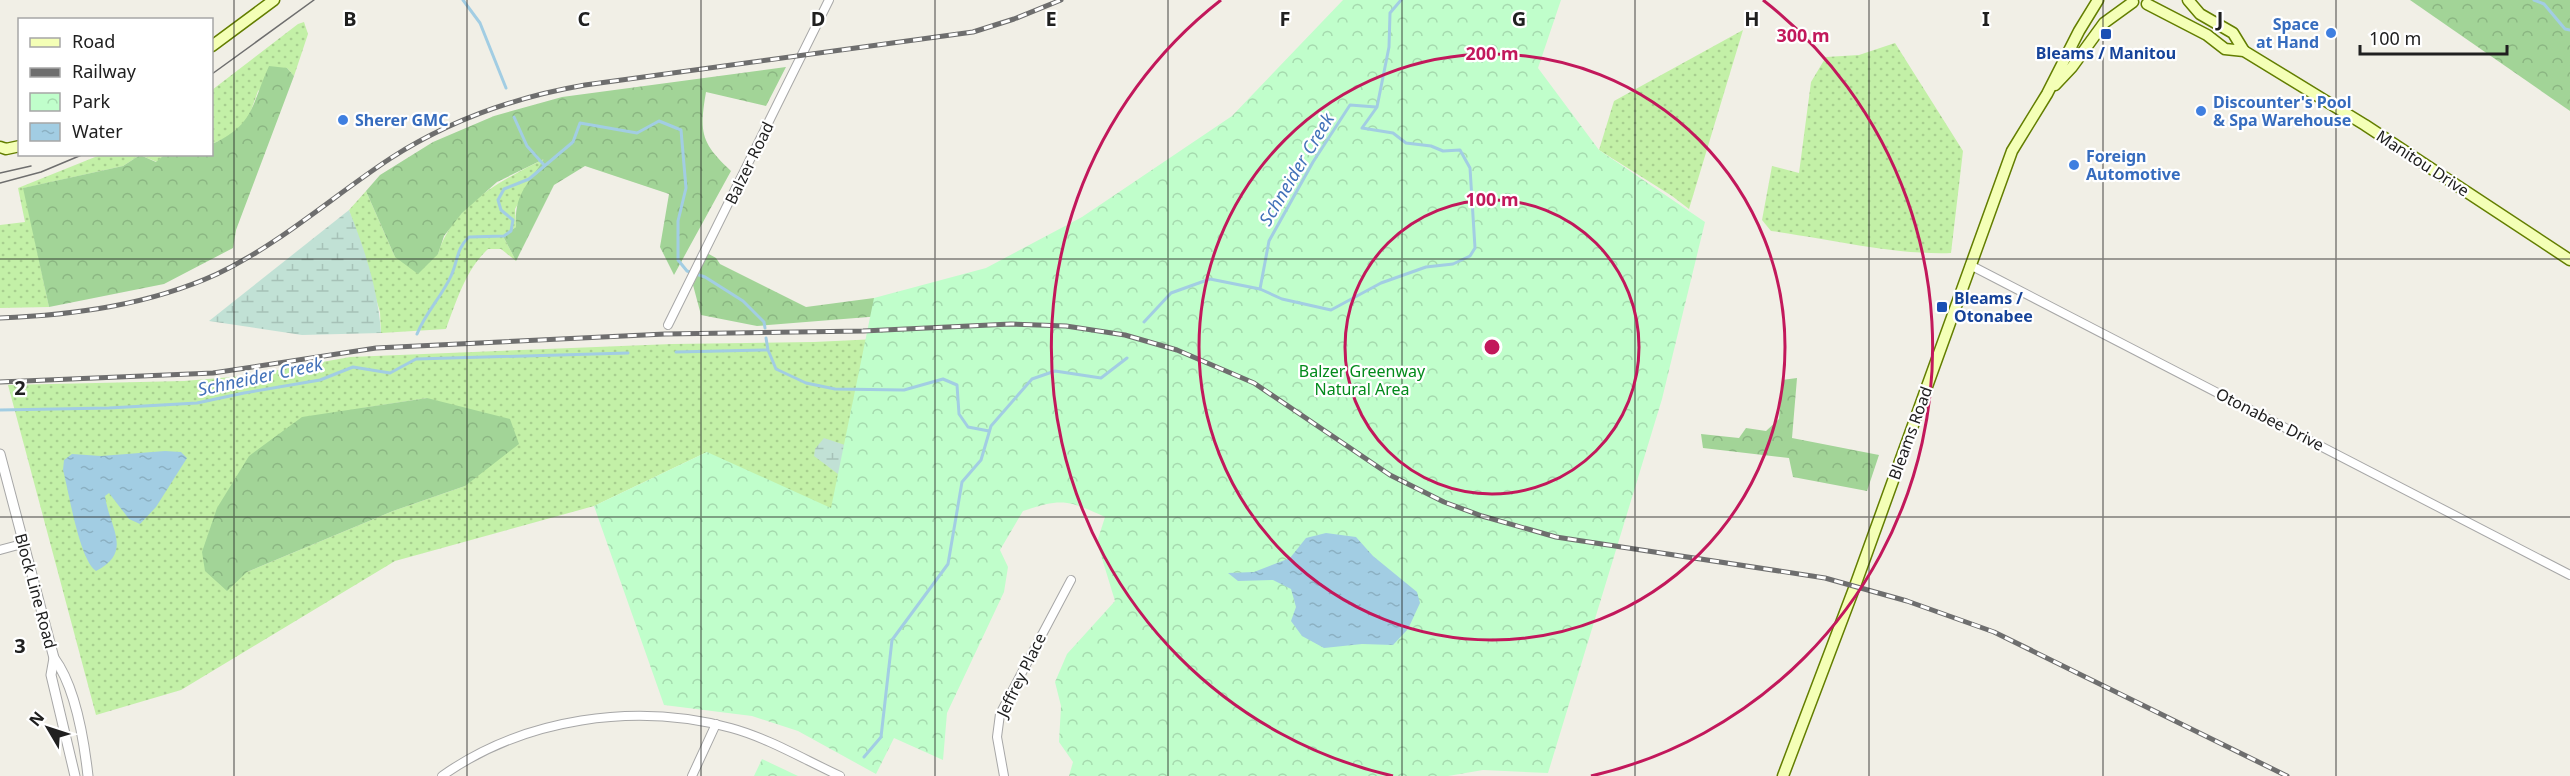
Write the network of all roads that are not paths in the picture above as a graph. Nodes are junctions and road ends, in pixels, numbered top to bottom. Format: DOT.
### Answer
graph roads {
  1 [pos="274,0"];
  2 [pos="829,0"];
  3 [pos="2098,0"];
  4 [pos="2162,0"];
  5 [pos="2188,0"];
  6 [pos="2131,1"];
  7 [pos="2147,4"];
  8 [pos="213,45"];
  9 [pos="2244,51"];
  10 [pos="2047,94"];
  11 [pos="18,146"];
  12 [pos="2,150"];
  13 [pos="2570,260"];
  14 [pos="1970,265"];
  15 [pos="668,325"];
  16 [pos="0,454"];
  17 [pos="22,544"];
  18 [pos="0,550"];
  19 [pos="2570,575"];
  20 [pos="1071,580"];
  21 [pos="54,658"];
  22 [pos="716,724"];
  23 [pos="455,767"];
  24 [pos="75,776"];
  25 [pos="88,776"];
  26 [pos="442,776"];
  27 [pos="461,776"];
  28 [pos="692,776"];
  29 [pos="840,776"];
  30 [pos="1004,776"];
  31 [pos="1783,776"];
  1 -- 8 [label="main road"];
  2 -- 15 [label="street, Balzer Road"];
  3 -- 10 [label="main road, Bleams Road"];
  4 -- 7 [label="main road"];
  5 -- 9 [label="main road, Manitou Drive"];
  6 -- 7 [label="main road"];
  6 -- 10 [label="main road, Bleams Road"];
  7 -- 9 [label="main road, Manitou Drive"];
  9 -- 13 [label="main road, Manitou Drive"];
  10 -- 14 [label="main road, Bleams Road"];
  11 -- 12 [label="main road"];
  14 -- 19 [label="street, Otonabee Drive"];
  14 -- 31 [label="main road, Bleams Road"];
  16 -- 17 [label="street, Block Line Road"];
  17 -- 18 [label="street"];
  17 -- 21 [label="street, Block Line Road"];
  20 -- 30 [label="street, Jeffrey Place"];
  21 -- 24 [label="street, Block Line Road"];
  21 -- 25 [label="street, Block Line Road"];
  22 -- 23 [label="street"];
  22 -- 28 [label="street"];
  22 -- 29 [label="street"];
  23 -- 26 [label="street"];
  23 -- 27 [label="street"];
}
